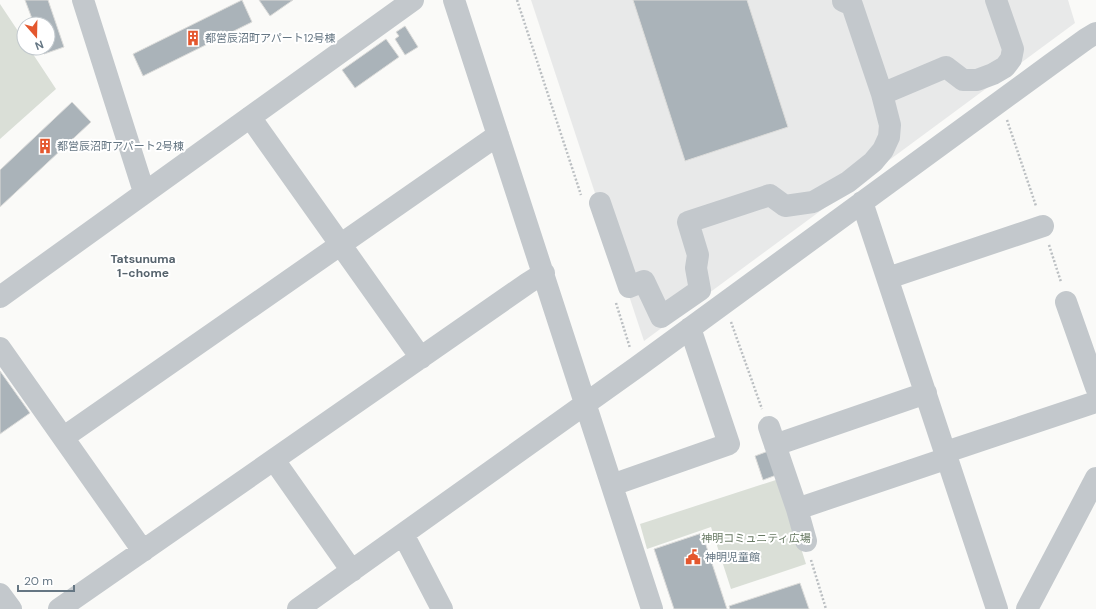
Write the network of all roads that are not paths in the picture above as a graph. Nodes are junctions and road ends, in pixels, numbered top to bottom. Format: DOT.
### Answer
graph roads {
  1 [pos="83,0"];
  2 [pos="413,0"];
  3 [pos="454,0"];
  4 [pos="843,0"];
  5 [pos="996,0"];
  6 [pos="1096,33"];
  7 [pos="882,94"];
  8 [pos="250,117"];
  9 [pos="498,135"];
  10 [pos="144,192"];
  11 [pos="592,202"];
  12 [pos="862,202"];
  13 [pos="1043,226"];
  14 [pos="340,244"];
  15 [pos="544,273"];
  16 [pos="888,278"];
  17 [pos="3,288"];
  18 [pos="1066,302"];
  19 [pos="690,328"];
  20 [pos="0,348"];
  21 [pos="421,358"];
  22 [pos="1096,387"];
  23 [pos="926,393"];
  24 [pos="1096,402"];
  25 [pos="586,404"];
  26 [pos="64,437"];
  27 [pos="947,455"];
  28 [pos="274,460"];
  29 [pos="1096,478"];
  30 [pos="612,484"];
  31 [pos="797,509"];
  32 [pos="403,534"];
  33 [pos="806,541"];
  34 [pos="143,551"];
  35 [pos="352,570"];
  36 [pos="0,594"];
  37 [pos="310,606"];
  38 [pos="11,609"];
  39 [pos="59,609"];
  40 [pos="442,609"];
  41 [pos="652,609"];
  42 [pos="997,609"];
  43 [pos="1027,609"];
  1 -- 10 [label="street"];
  2 -- 8 [label="street"];
  3 -- 9 [label="street"];
  4 -- 7 [label="street"];
  5 -- 7 [label="street"];
  6 -- 12 [label="street"];
  7 -- 11 [label="street"];
  8 -- 10 [label="street"];
  8 -- 14 [label="street"];
  9 -- 14 [label="street"];
  9 -- 15 [label="street"];
  10 -- 17 [label="street"];
  12 -- 16 [label="street"];
  12 -- 19 [label="street"];
  13 -- 16 [label="street"];
  14 -- 21 [label="street"];
  14 -- 26 [label="street"];
  15 -- 21 [label="street"];
  15 -- 25 [label="street"];
  16 -- 23 [label="street"];
  18 -- 22 [label="street"];
  19 -- 25 [label="street"];
  19 -- 30 [label="street"];
  20 -- 26 [label="street"];
  21 -- 28 [label="street"];
  23 -- 27 [label="street"];
  23 -- 31 [label="street"];
  24 -- 27 [label="street"];
  25 -- 30 [label="street"];
  25 -- 32 [label="street"];
  26 -- 34 [label="street"];
  27 -- 31 [label="street"];
  27 -- 42 [label="street"];
  28 -- 34 [label="street"];
  28 -- 35 [label="street"];
  29 -- 43 [label="street"];
  30 -- 41 [label="street"];
  31 -- 33 [label="street"];
  32 -- 35 [label="street"];
  32 -- 40 [label="street"];
  34 -- 39 [label="street"];
  35 -- 37 [label="street"];
  36 -- 38 [label="street"];
}
